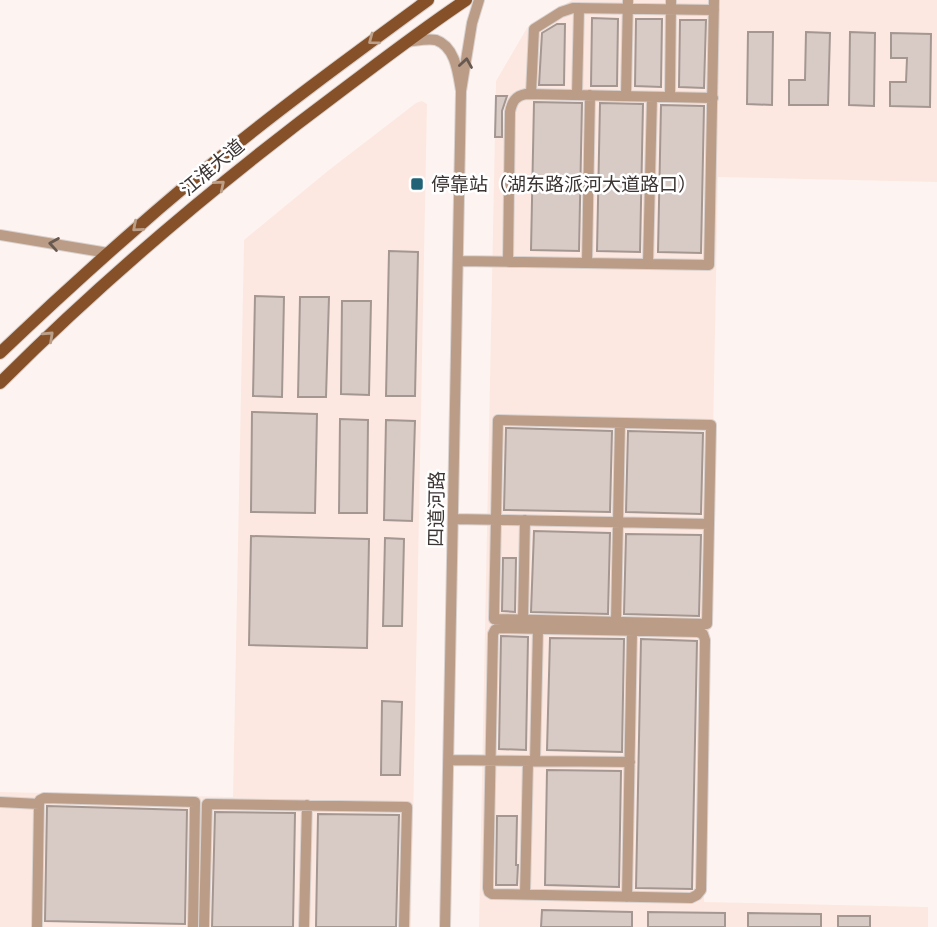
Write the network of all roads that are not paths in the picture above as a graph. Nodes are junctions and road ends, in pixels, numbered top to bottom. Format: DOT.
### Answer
graph roads {
  1 [pos="428,0"];
  2 [pos="466,0"];
  3 [pos="479,0"];
  4 [pos="628,5"];
  5 [pos="671,5"];
  6 [pos="714,5"];
  7 [pos="579,8"];
  8 [pos="407,42"];
  9 [pos="461,91"];
  10 [pos="531,94"];
  11 [pos="577,95"];
  12 [pos="590,95"];
  13 [pos="626,96"];
  14 [pos="652,97"];
  15 [pos="670,97"];
  16 [pos="713,98"];
  17 [pos="0,235"];
  18 [pos="108,253"];
  19 [pos="458,261"];
  20 [pos="508,262"];
  21 [pos="587,263"];
  22 [pos="649,264"];
  23 [pos="0,353"];
  24 [pos="0,383"];
  25 [pos="620,423"];
  26 [pos="453,519"];
  27 [pos="496,520"];
  28 [pos="525,520"];
  29 [pos="618,522"];
  30 [pos="709,524"];
  31 [pos="523,620"];
  32 [pos="616,622"];
  33 [pos="538,629"];
  34 [pos="632,631"];
  35 [pos="449,760"];
  36 [pos="491,760"];
  37 [pos="532,761"];
  38 [pos="629,762"];
  39 [pos="0,802"];
  40 [pos="39,804"];
  41 [pos="307,805"];
  42 [pos="525,894"];
  43 [pos="627,897"];
  44 [pos="37,927"];
  45 [pos="193,927"];
  46 [pos="204,927"];
  47 [pos="304,927"];
  48 [pos="404,927"];
  49 [pos="445,927"];
  1 -- 18 [label="main road, 江淮大道, one-way"];
  2 -- 8 [label="main road, 江淮大道"];
  9 -- 3 [label="street, one-way"];
  4 -- 5 [label="street"];
  4 -- 7 [label="street"];
  4 -- 13 [label="street"];
  5 -- 6 [label="street"];
  5 -- 15 [label="street"];
  6 -- 16 [label="street"];
  7 -- 10 [label="street"];
  7 -- 11 [label="street"];
  8 -- 9 [label="street"];
  24 -- 8 [label="main road, 江淮大道, one-way"];
  9 -- 19 [label="street, 四道河路"];
  10 -- 11 [label="street"];
  10 -- 20 [label="street"];
  11 -- 12 [label="street"];
  12 -- 13 [label="street"];
  12 -- 21 [label="street"];
  13 -- 14 [label="street"];
  14 -- 15 [label="street"];
  14 -- 22 [label="street"];
  15 -- 16 [label="street"];
  16 -- 22 [label="street"];
  18 -- 17 [label="street, one-way"];
  18 -- 23 [label="main road, 江淮大道"];
  19 -- 20 [label="street"];
  19 -- 26 [label="street, 四道河路"];
  20 -- 21 [label="street"];
  21 -- 22 [label="street"];
  25 -- 27 [label="street"];
  25 -- 29 [label="street"];
  25 -- 30 [label="street"];
  26 -- 27 [label="street"];
  26 -- 35 [label="street, 四道河路"];
  27 -- 28 [label="street"];
  27 -- 31 [label="street"];
  28 -- 29 [label="street"];
  28 -- 31 [label="street"];
  29 -- 30 [label="street"];
  29 -- 32 [label="street"];
  30 -- 32 [label="street"];
  31 -- 32 [label="street"];
  33 -- 34 [label="street"];
  33 -- 36 [label="street"];
  33 -- 37 [label="street"];
  34 -- 38 [label="street"];
  34 -- 43 [label="street"];
  35 -- 36 [label="street"];
  35 -- 49 [label="street, 四道河路"];
  36 -- 37 [label="street"];
  36 -- 42 [label="street"];
  37 -- 38 [label="street"];
  37 -- 42 [label="street"];
  38 -- 43 [label="street"];
  39 -- 40 [label="street"];
  40 -- 44 [label="street"];
  40 -- 45 [label="street"];
  41 -- 46 [label="street"];
  41 -- 47 [label="street"];
  41 -- 48 [label="street"];
  42 -- 43 [label="street"];
}
